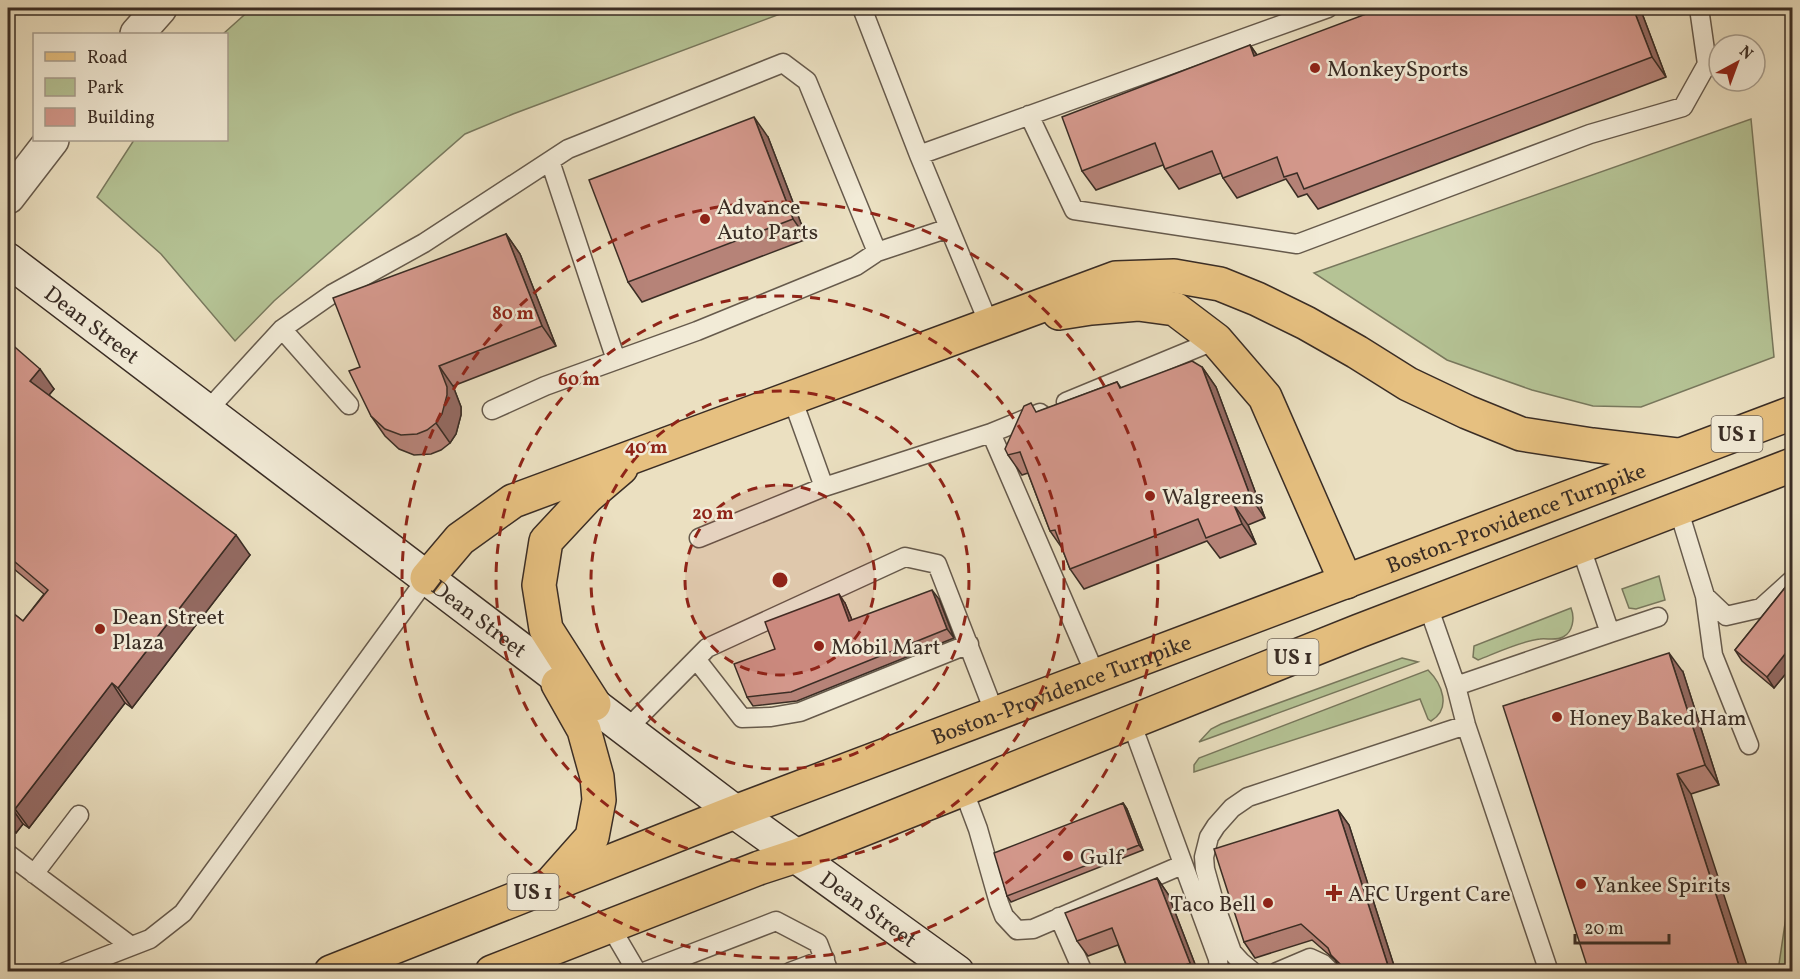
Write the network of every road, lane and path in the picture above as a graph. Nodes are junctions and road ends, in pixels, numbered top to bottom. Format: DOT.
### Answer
graph roads {
  1 [pos="160,8"];
  2 [pos="862,8"];
  3 [pos="1328,8"];
  4 [pos="1699,8"];
  5 [pos="138,33"];
  6 [pos="1029,115"];
  7 [pos="51,141"];
  8 [pos="919,155"];
  9 [pos="550,161"];
  10 [pos="8,197"];
  11 [pos="949,228"];
  12 [pos="877,252"];
  13 [pos="8,260"];
  14 [pos="989,324"];
  15 [pos="282,329"];
  16 [pos="1216,340"];
  17 [pos="616,360"];
  18 [pos="792,398"];
  19 [pos="349,405"];
  20 [pos="492,410"];
  21 [pos="207,411"];
  22 [pos="1792,414"];
  23 [pos="991,433"];
  24 [pos="637,454"];
  25 [pos="1682,455"];
  26 [pos="1792,465"];
  27 [pos="824,487"];
  28 [pos="1678,508"];
  29 [pos="699,538"];
  30 [pos="1580,545"];
  31 [pos="427,578"];
  32 [pos="1792,580"];
  33 [pos="1346,582"];
  34 [pos="1705,596"];
  35 [pos="1428,606"];
  36 [pos="1658,617"];
  37 [pos="1610,633"];
  38 [pos="969,644"];
  39 [pos="696,659"];
  40 [pos="551,672"];
  41 [pos="1096,676"];
  42 [pos="1456,686"];
  43 [pos="594,704"];
  44 [pos="995,714"];
  45 [pos="1131,722"];
  46 [pos="1466,725"];
  47 [pos="627,729"];
  48 [pos="1749,745"];
  49 [pos="963,789"];
  50 [pos="735,812"];
  51 [pos="79,815"];
  52 [pos="8,854"];
  53 [pos="796,856"];
  54 [pos="1182,865"];
  55 [pos="34,874"];
  56 [pos="550,885"];
  57 [pos="1059,917"];
  58 [pos="610,926"];
  59 [pos="131,946"];
  60 [pos="827,965"];
  61 [pos="66,972"];
  62 [pos="331,972"];
  63 [pos="492,972"];
  64 [pos="637,972"];
  65 [pos="644,972"];
  66 [pos="790,972"];
  67 [pos="957,972"];
  68 [pos="1083,972"];
  69 [pos="1219,972"];
  70 [pos="1253,972"];
  71 [pos="1277,972"];
  72 [pos="1331,972"];
  73 [pos="1549,972"];
  1 -- 5 [label="main road"];
  2 -- 8 [label="lane"];
  3 -- 6 [label="lane"];
  4 -- 6 [label="lane"];
  6 -- 8 [label="lane"];
  7 -- 10 [label="main road"];
  8 -- 11 [label="lane"];
  9 -- 12 [label="lane"];
  9 -- 15 [label="lane"];
  9 -- 17 [label="lane"];
  11 -- 12 [label="lane"];
  11 -- 14 [label="lane"];
  12 -- 17 [label="lane"];
  13 -- 21 [label="main road, Dean Street"];
  14 -- 16 [label="main road"];
  14 -- 18 [label="main road"];
  14 -- 25 [label="main road"];
  15 -- 19 [label="lane"];
  15 -- 21 [label="lane"];
  16 -- 23 [label="lane"];
  16 -- 33 [label="main road"];
  17 -- 20 [label="lane"];
  18 -- 24 [label="main road"];
  18 -- 27 [label="lane"];
  21 -- 31 [label="main road, Dean Street"];
  22 -- 25 [label="main road, Boston-Providence Turnpike / US 1"];
  23 -- 27 [label="lane"];
  23 -- 41 [label="lane"];
  24 -- 31 [label="main road"];
  24 -- 43 [label="main road"];
  25 -- 33 [label="main road, Boston-Providence Turnpike / US 1"];
  26 -- 28 [label="main road, US 1"];
  27 -- 29 [label="lane"];
  28 -- 30 [label="main road, US 1"];
  28 -- 34 [label="lane"];
  30 -- 35 [label="main road, US 1"];
  30 -- 37 [label="lane"];
  31 -- 40 [label="main road, Dean Street"];
  31 -- 59 [label="lane"];
  32 -- 34 [label="lane"];
  33 -- 41 [label="main road, Boston-Providence Turnpike / US 1"];
  34 -- 48 [label="lane"];
  35 -- 42 [label="lane"];
  35 -- 45 [label="main road, US 1"];
  36 -- 37 [label="lane"];
  37 -- 42 [label="lane"];
  38 -- 39 [label="lane"];
  38 -- 39 [label="lane"];
  38 -- 44 [label="lane"];
  39 -- 47 [label="lane"];
  40 -- 43 [label="main road, Dean Street"];
  40 -- 56 [label="main road"];
  41 -- 44 [label="main road, Boston-Providence Turnpike / US 1"];
  42 -- 46 [label="lane"];
  43 -- 47 [label="main road, Dean Street"];
  44 -- 50 [label="main road, Boston-Providence Turnpike / US 1"];
  45 -- 49 [label="main road, US 1"];
  45 -- 54 [label="lane"];
  46 -- 70 [label="lane"];
  46 -- 73 [label="lane"];
  47 -- 50 [label="main road, Dean Street"];
  49 -- 53 [label="main road, US 1"];
  49 -- 57 [label="lane"];
  50 -- 53 [label="main road, Dean Street"];
  50 -- 56 [label="main road, Boston-Providence Turnpike / US 1"];
  51 -- 55 [label="lane"];
  52 -- 55 [label="lane"];
  53 -- 58 [label="main road, US 1"];
  53 -- 67 [label="main road, Dean Street"];
  54 -- 57 [label="lane"];
  54 -- 69 [label="lane"];
  55 -- 59 [label="lane"];
  56 -- 62 [label="main road, Boston-Providence Turnpike / US 1"];
  57 -- 68 [label="lane"];
  58 -- 63 [label="main road, US 1"];
  58 -- 64 [label="lane"];
  59 -- 61 [label="lane"];
  60 -- 65 [label="lane"];
  60 -- 66 [label="lane"];
  71 -- 72 [label="lane"];
}
